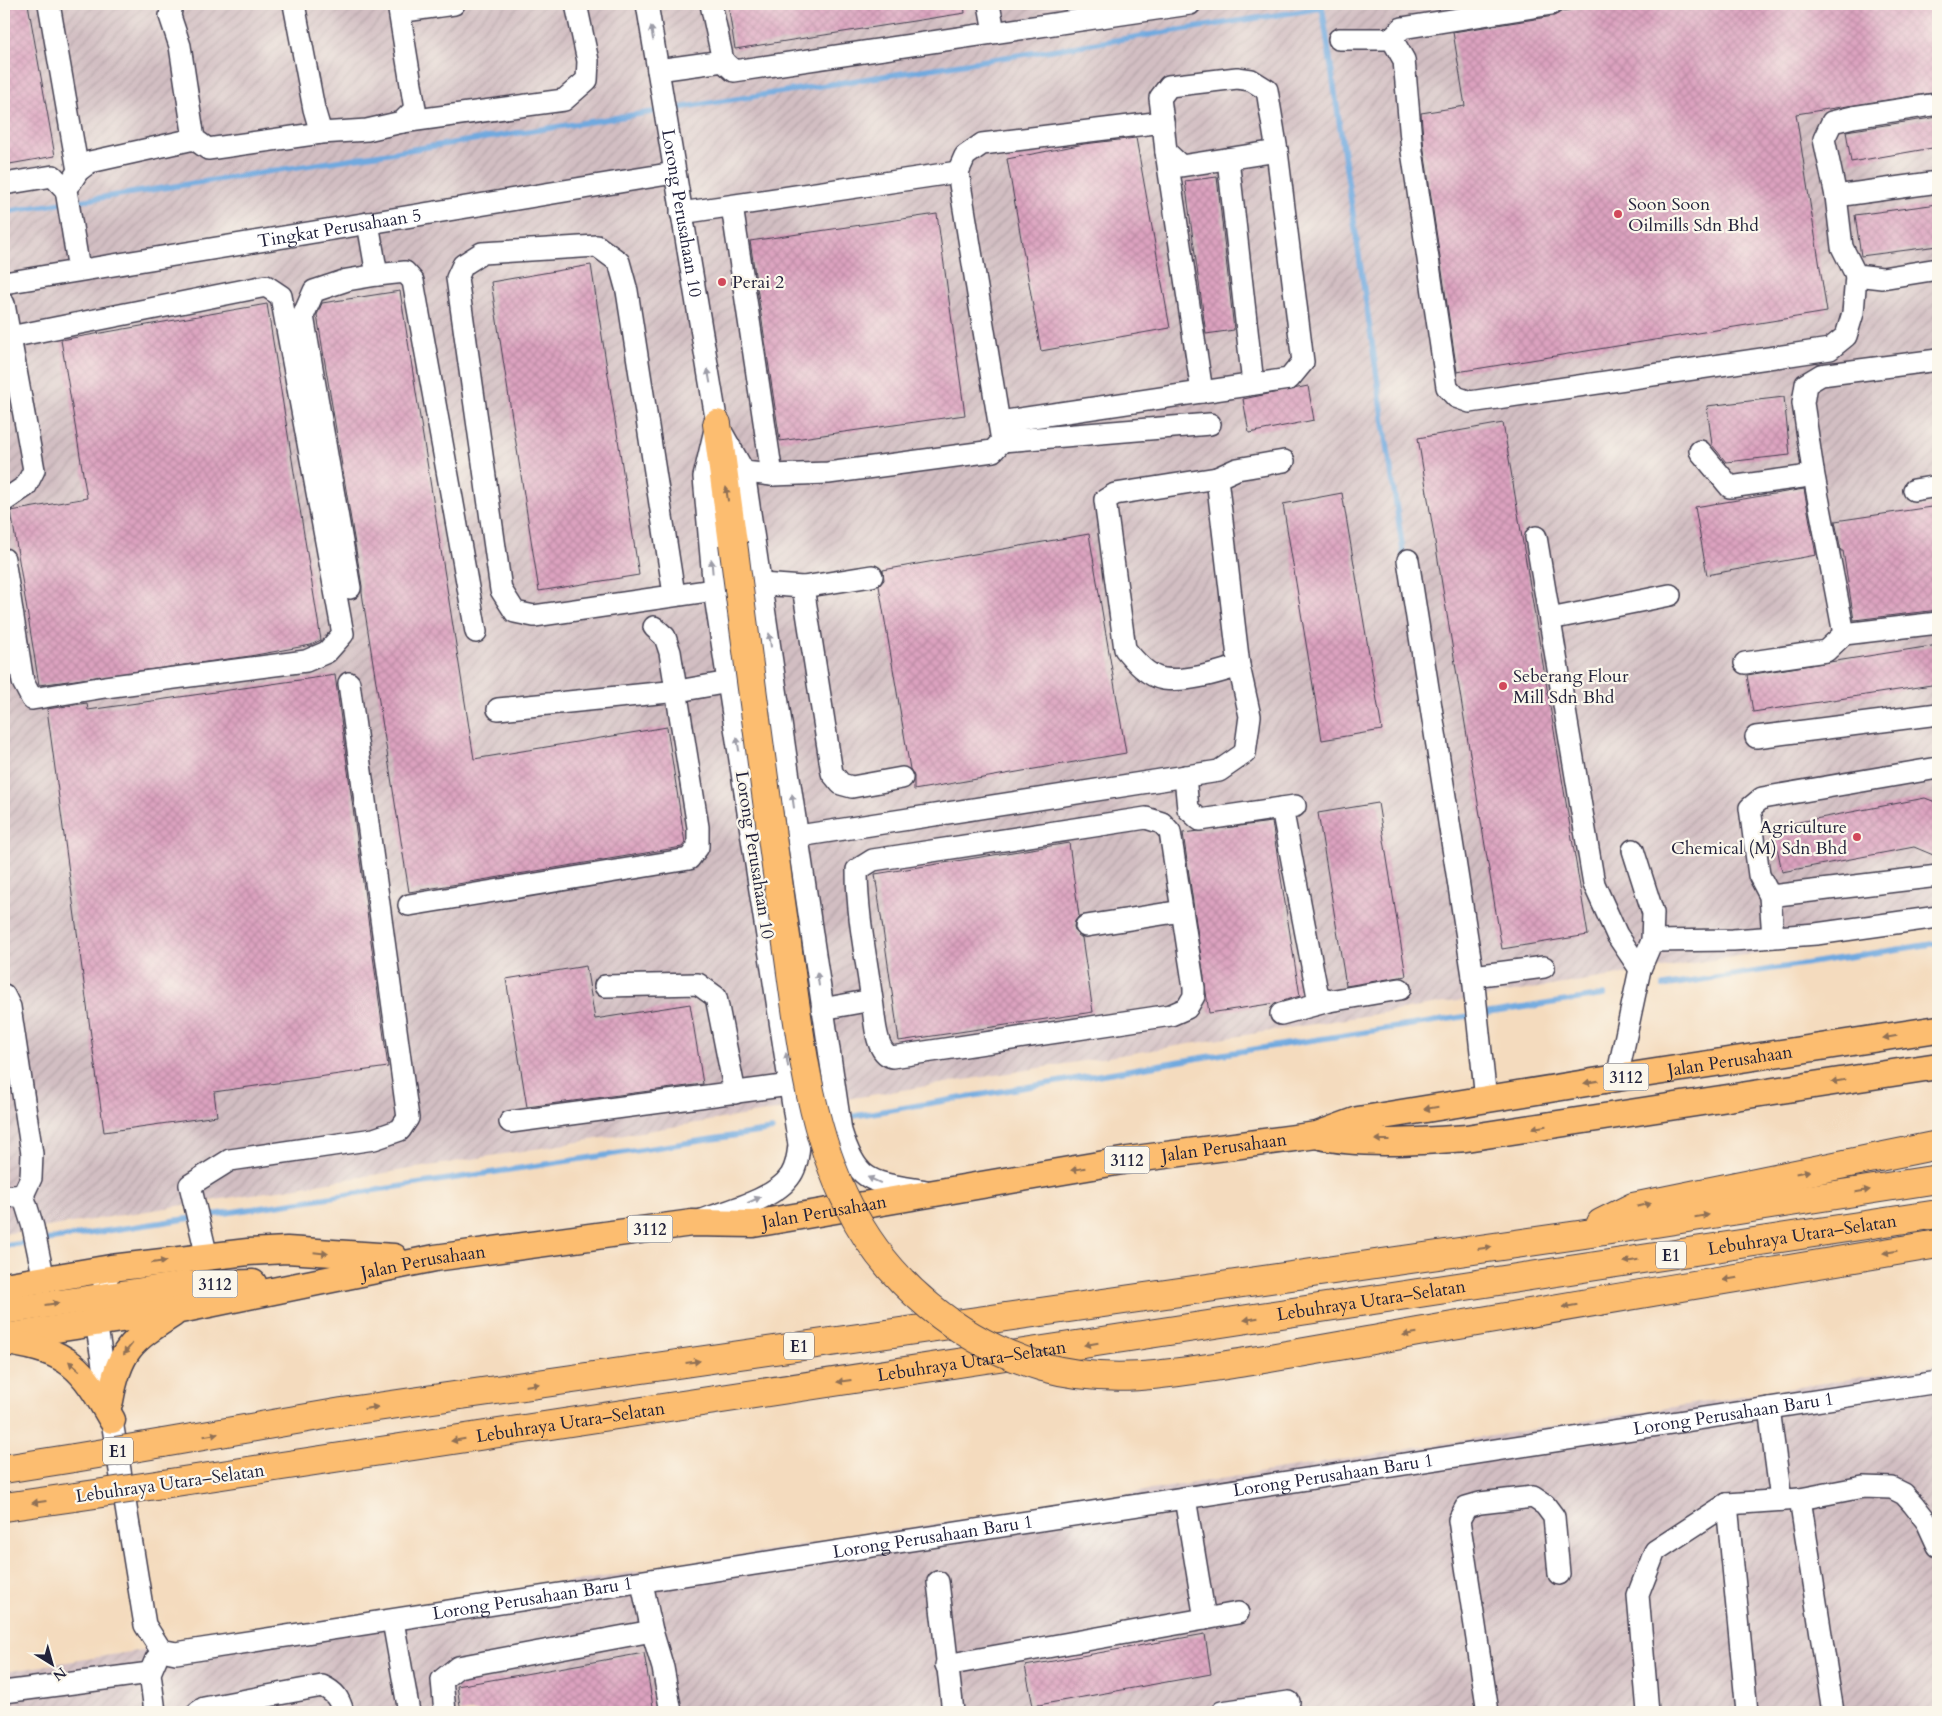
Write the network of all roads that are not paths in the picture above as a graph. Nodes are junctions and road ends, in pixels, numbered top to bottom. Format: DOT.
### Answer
graph roads {
  1 [pos="49,4"];
  2 [pos="172,4"];
  3 [pos="294,4"];
  4 [pos="400,4"];
  5 [pos="454,4"];
  6 [pos="576,4"];
  7 [pos="647,4"];
  8 [pos="710,4"];
  9 [pos="989,4"];
  10 [pos="1190,4"];
  11 [pos="1552,4"];
  12 [pos="994,32"];
  13 [pos="1339,39"];
  14 [pos="1392,39"];
  15 [pos="723,61"];
  16 [pos="658,70"];
  17 [pos="1938,104"];
  18 [pos="402,122"];
  19 [pos="1163,122"];
  20 [pos="321,133"];
  21 [pos="194,138"];
  22 [pos="1277,151"];
  23 [pos="1166,152"];
  24 [pos="1228,159"];
  25 [pos="78,171"];
  26 [pos="674,172"];
  27 [pos="958,172"];
  28 [pos="1938,182"];
  29 [pos="4,184"];
  30 [pos="67,193"];
  31 [pos="1836,196"];
  32 [pos="732,206"];
  33 [pos="681,213"];
  34 [pos="368,223"];
  35 [pos="1938,269"];
  36 [pos="79,270"];
  37 [pos="377,275"];
  38 [pos="1856,275"];
  39 [pos="4,283"];
  40 [pos="4,304"];
  41 [pos="10,337"];
  42 [pos="1938,360"];
  43 [pos="1253,384"];
  44 [pos="1202,392"];
  45 [pos="717,424"];
  46 [pos="1210,424"];
  47 [pos="1000,432"];
  48 [pos="1700,451"];
  49 [pos="1284,462"];
  50 [pos="1813,471"];
  51 [pos="744,472"];
  52 [pos="772,475"];
  53 [pos="1217,478"];
  54 [pos="1938,486"];
  55 [pos="1914,490"];
  56 [pos="4,501"];
  57 [pos="1536,537"];
  58 [pos="4,559"];
  59 [pos="1408,560"];
  60 [pos="872,576"];
  61 [pos="761,584"];
  62 [pos="803,587"];
  63 [pos="350,588"];
  64 [pos="714,590"];
  65 [pos="674,594"];
  66 [pos="1670,595"];
  67 [pos="1550,620"];
  68 [pos="1938,623"];
  69 [pos="654,627"];
  70 [pos="476,632"];
  71 [pos="1844,634"];
  72 [pos="1746,663"];
  73 [pos="1239,666"];
  74 [pos="729,682"];
  75 [pos="349,683"];
  76 [pos="678,691"];
  77 [pos="498,710"];
  78 [pos="1938,714"];
  79 [pos="1756,737"];
  80 [pos="1938,768"];
  81 [pos="1185,776"];
  82 [pos="902,778"];
  83 [pos="799,836"];
  84 [pos="1634,850"];
  85 [pos="1938,876"];
  86 [pos="1770,896"];
  87 [pos="409,905"];
  88 [pos="1182,910"];
  89 [pos="1938,917"];
  90 [pos="1086,926"];
  91 [pos="1773,937"];
  92 [pos="1652,941"];
  93 [pos="1544,967"];
  94 [pos="1640,969"];
  95 [pos="1473,976"];
  96 [pos="605,986"];
  97 [pos="1400,989"];
  98 [pos="4,994"];
  99 [pos="872,1000"];
  100 [pos="1329,1001"];
  101 [pos="822,1009"];
  102 [pos="1281,1014"];
  103 [pos="1938,1029"];
  104 [pos="1938,1066"];
  105 [pos="1647,1074"];
  106 [pos="1617,1078"];
  107 [pos="790,1085"];
  108 [pos="735,1092"];
  109 [pos="1486,1100"];
  110 [pos="1653,1109"];
  111 [pos="510,1122"];
  112 [pos="1317,1135"];
  113 [pos="1938,1146"];
  114 [pos="1938,1179"];
  115 [pos="939,1194"];
  116 [pos="13,1196"];
  117 [pos="1938,1214"];
  118 [pos="692,1223"];
  119 [pos="1585,1234"];
  120 [pos="1938,1244"];
  121 [pos="205,1247"];
  122 [pos="435,1258"];
  123 [pos="111,1268"];
  124 [pos="43,1274"];
  125 [pos="331,1281"];
  126 [pos="4,1286"];
  127 [pos="98,1309"];
  128 [pos="180,1310"];
  129 [pos="4,1311"];
  130 [pos="4,1337"];
  131 [pos="4,1341"];
  132 [pos="1938,1382"];
  133 [pos="1769,1408"];
  134 [pos="111,1411"];
  135 [pos="4,1469"];
  136 [pos="1185,1498"];
  137 [pos="1790,1499"];
  138 [pos="1727,1504"];
  139 [pos="4,1508"];
  140 [pos="1938,1546"];
  141 [pos="1559,1574"];
  142 [pos="938,1582"];
  143 [pos="642,1583"];
  144 [pos="1238,1614"];
  145 [pos="1205,1619"];
  146 [pos="393,1621"];
  147 [pos="652,1631"];
  148 [pos="161,1650"];
  149 [pos="946,1664"];
  150 [pos="150,1673"];
  151 [pos="4,1692"];
  152 [pos="1289,1702"];
  153 [pos="155,1712"];
  154 [pos="198,1712"];
  155 [pos="343,1712"];
  156 [pos="409,1712"];
  157 [pos="446,1712"];
  158 [pos="671,1712"];
  159 [pos="953,1712"];
  160 [pos="1222,1712"];
  161 [pos="1488,1712"];
  162 [pos="1648,1712"];
  163 [pos="1747,1712"];
  164 [pos="1833,1712"];
  1 -- 25 [label="street"];
  2 -- 21 [label="street"];
  3 -- 20 [label="street"];
  4 -- 5 [label="street"];
  4 -- 18 [label="street"];
  6 -- 18 [label="street"];
  16 -- 7 [label="street, Lorong Perusahaan 10, one-way"];
  8 -- 15 [label="street"];
  9 -- 12 [label="street"];
  10 -- 12 [label="street"];
  11 -- 14 [label="street"];
  12 -- 15 [label="street"];
  13 -- 14 [label="street"];
  14 -- 38 [label="street"];
  15 -- 16 [label="street"];
  16 -- 26 [label="street, Lorong Perusahaan 10"];
  17 -- 31 [label="street"];
  18 -- 20 [label="street"];
  19 -- 22 [label="street"];
  19 -- 23 [label="street"];
  19 -- 27 [label="street"];
  20 -- 21 [label="street"];
  21 -- 25 [label="street"];
  22 -- 24 [label="street"];
  22 -- 43 [label="street"];
  23 -- 24 [label="street"];
  23 -- 44 [label="street"];
  24 -- 43 [label="street"];
  25 -- 30 [label="street"];
  26 -- 33 [label="street, Lorong Perusahaan 10"];
  26 -- 34 [label="street, Tingkat Perusahaan 5"];
  27 -- 32 [label="street"];
  27 -- 47 [label="street"];
  28 -- 31 [label="street"];
  29 -- 30 [label="street"];
  30 -- 36 [label="street"];
  31 -- 38 [label="street"];
  32 -- 33 [label="street"];
  32 -- 52 [label="street"];
  45 -- 33 [label="street, Lorong Perusahaan 10, one-way"];
  34 -- 36 [label="street, Tingkat Perusahaan 5"];
  34 -- 37 [label="street"];
  35 -- 38 [label="street"];
  36 -- 39 [label="street, Tingkat Perusahaan 5"];
  37 -- 63 [label="street"];
  37 -- 70 [label="street"];
  40 -- 41 [label="street"];
  41 -- 56 [label="street"];
  41 -- 58 [label="street"];
  42 -- 50 [label="street"];
  43 -- 44 [label="street"];
  44 -- 47 [label="street"];
  45 -- 51 [label="street, Lorong Perusahaan 10"];
  64 -- 45 [label="street, Lorong Perusahaan 10, one-way"];
  120 -- 45 [label="highway, one-way, bridge"];
  46 -- 47 [label="street"];
  47 -- 52 [label="street"];
  48 -- 50 [label="street"];
  49 -- 53 [label="street"];
  50 -- 71 [label="street"];
  51 -- 52 [label="street"];
  51 -- 61 [label="street, Lorong Perusahaan 10"];
  53 -- 73 [label="street"];
  53 -- 73 [label="street"];
  54 -- 55 [label="street"];
  57 -- 67 [label="street"];
  59 -- 95 [label="street"];
  60 -- 62 [label="street"];
  61 -- 62 [label="street"];
  83 -- 61 [label="street, Lorong Perusahaan 10, one-way"];
  62 -- 82 [label="street"];
  64 -- 65 [label="street"];
  64 -- 74 [label="street, Lorong Perusahaan 10"];
  65 -- 65 [label="street"];
  66 -- 67 [label="street"];
  67 -- 94 [label="street"];
  68 -- 71 [label="street"];
  69 -- 76 [label="street"];
  71 -- 72 [label="street"];
  73 -- 81 [label="street"];
  74 -- 76 [label="street"];
  107 -- 74 [label="street, Lorong Perusahaan 10, one-way"];
  75 -- 121 [label="street"];
  76 -- 77 [label="street"];
  76 -- 87 [label="street"];
  78 -- 79 [label="street"];
  80 -- 86 [label="street"];
  81 -- 83 [label="street"];
  81 -- 100 [label="street"];
  101 -- 83 [label="street, Lorong Perusahaan 10, one-way"];
  84 -- 92 [label="street"];
  85 -- 86 [label="street"];
  86 -- 91 [label="street"];
  88 -- 90 [label="street"];
  88 -- 99 [label="street"];
  88 -- 99 [label="street"];
  89 -- 91 [label="street"];
  91 -- 92 [label="street"];
  92 -- 94 [label="street"];
  93 -- 95 [label="street"];
  94 -- 106 [label="street"];
  95 -- 109 [label="street"];
  96 -- 108 [label="street"];
  97 -- 100 [label="street"];
  98 -- 116 [label="street"];
  99 -- 101 [label="street"];
  100 -- 102 [label="street"];
  115 -- 101 [label="street, Lorong Perusahaan 10, one-way"];
  103 -- 105 [label="main road, Jalan Perusahaan / 3112, one-way"];
  104 -- 110 [label="main road, Jalan Perusahaan / 3112, one-way"];
  105 -- 106 [label="main road, Jalan Perusahaan / 3112"];
  105 -- 110 [label="main road"];
  106 -- 109 [label="main road, Jalan Perusahaan / 3112, one-way"];
  107 -- 108 [label="street"];
  118 -- 107 [label="street, Lorong Perusahaan 10, one-way"];
  108 -- 111 [label="street"];
  109 -- 112 [label="main road, Jalan Perusahaan / 3112, one-way"];
  110 -- 112 [label="main road, Jalan Perusahaan / 3112, one-way"];
  112 -- 115 [label="main road, Jalan Perusahaan / 3112, one-way"];
  119 -- 113 [label="highway, one-way"];
  119 -- 114 [label="highway, Lebuhraya Utara–Selatan / E1, one-way"];
  115 -- 118 [label="main road, Jalan Perusahaan / 3112"];
  116 -- 124 [label="street"];
  117 -- 139 [label="highway, Lebuhraya Utara–Selatan / E1, one-way, bridge"];
  118 -- 122 [label="main road, Jalan Perusahaan / 3112"];
  135 -- 119 [label="highway, Lebuhraya Utara–Selatan / E1, one-way, bridge"];
  121 -- 122 [label="main road, one-way"];
  123 -- 121 [label="main road, one-way"];
  122 -- 125 [label="main road, Jalan Perusahaan / 3112"];
  123 -- 124 [label="main road"];
  123 -- 127 [label="street"];
  124 -- 126 [label="main road"];
  125 -- 127 [label="main road, Jalan Perusahaan / 3112"];
  125 -- 128 [label="main road, Jalan Perusahaan / 3112"];
  127 -- 128 [label="main road, Jalan Perusahaan / 3112"];
  129 -- 127 [label="main road, Jalan Perusahaan / 3112, one-way"];
  127 -- 130 [label="main road, Jalan Perusahaan / 3112"];
  127 -- 134 [label="street"];
  128 -- 134 [label="main road, one-way"];
  134 -- 131 [label="main road, one-way"];
  132 -- 133 [label="street, Lorong Perusahaan Baru 1"];
  133 -- 136 [label="street, Lorong Perusahaan Baru 1"];
  133 -- 137 [label="street"];
  134 -- 148 [label="street"];
  136 -- 143 [label="street, Lorong Perusahaan Baru 1"];
  136 -- 145 [label="street"];
  137 -- 138 [label="street"];
  137 -- 140 [label="street"];
  137 -- 164 [label="street"];
  138 -- 162 [label="street"];
  138 -- 163 [label="street"];
  141 -- 161 [label="street"];
  142 -- 149 [label="street"];
  143 -- 146 [label="street, Lorong Perusahaan Baru 1"];
  143 -- 147 [label="street"];
  144 -- 145 [label="street"];
  145 -- 149 [label="street"];
  146 -- 148 [label="street, Lorong Perusahaan Baru 1"];
  146 -- 156 [label="street"];
  147 -- 157 [label="street"];
  147 -- 158 [label="street"];
  148 -- 150 [label="street"];
  149 -- 159 [label="street"];
  150 -- 151 [label="street"];
  150 -- 153 [label="street"];
  152 -- 160 [label="street"];
  154 -- 155 [label="street"];
}
